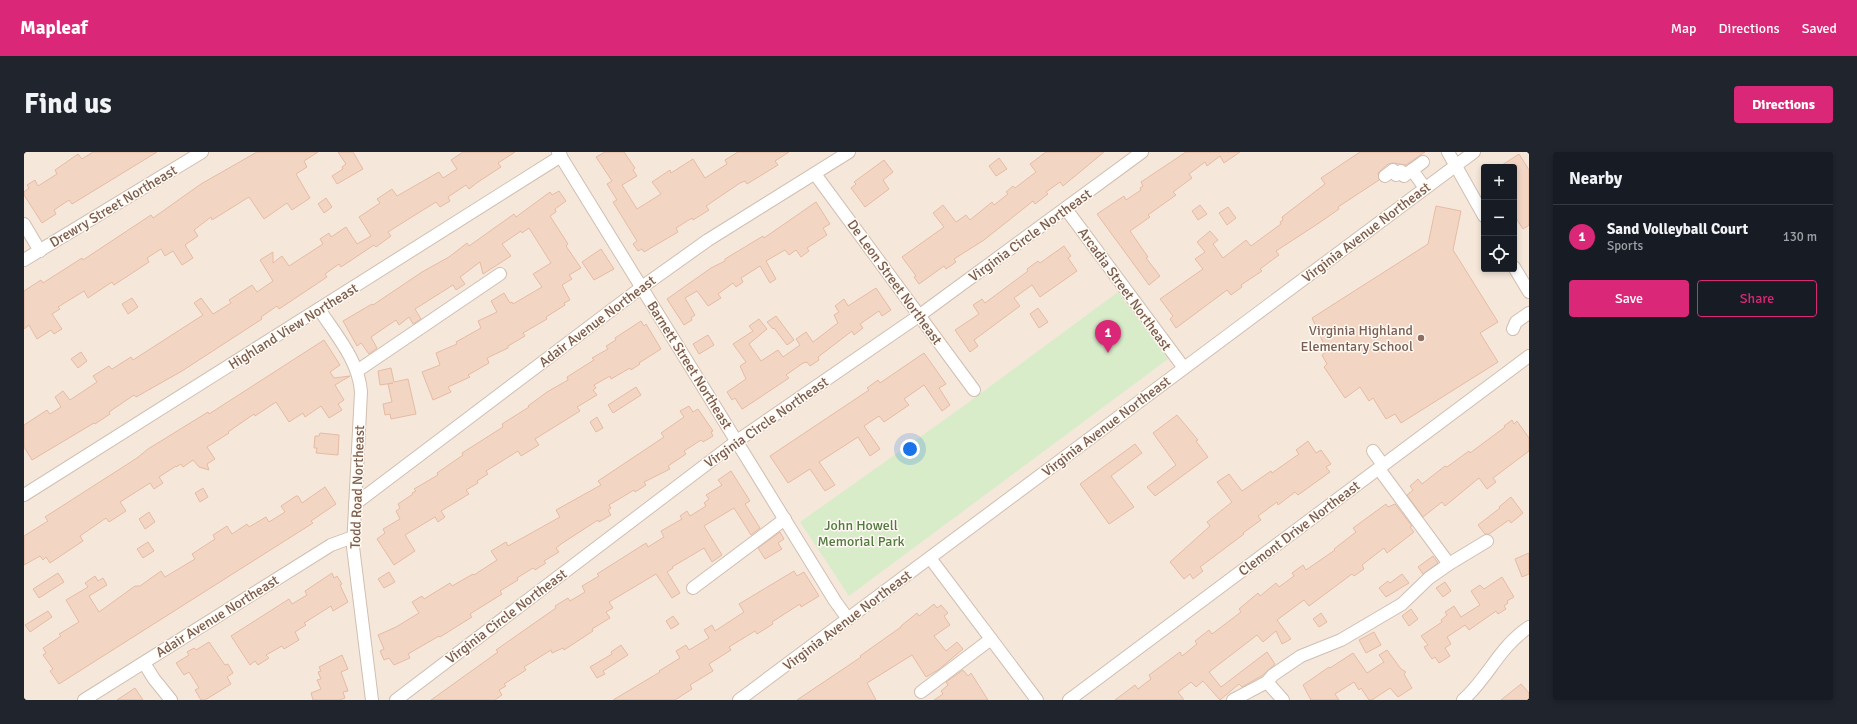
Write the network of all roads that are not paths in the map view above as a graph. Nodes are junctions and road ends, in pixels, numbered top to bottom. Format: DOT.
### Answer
graph roads {
  1 [pos="202,152"];
  2 [pos="849,152"];
  3 [pos="1142,152"];
  4 [pos="1448,152"];
  5 [pos="1474,152"];
  6 [pos="560,154"];
  7 [pos="1423,162"];
  8 [pos="1455,166"];
  9 [pos="1412,170"];
  10 [pos="815,174"];
  11 [pos="1385,176"];
  12 [pos="1426,188"];
  13 [pos="1066,209"];
  14 [pos="1481,211"];
  15 [pos="24,224"];
  16 [pos="40,251"];
  17 [pos="24,260"];
  18 [pos="1517,272"];
  19 [pos="500,274"];
  20 [pos="642,287"];
  21 [pos="1529,292"];
  22 [pos="319,309"];
  23 [pos="1529,312"];
  24 [pos="920,315"];
  25 [pos="1513,328"];
  26 [pos="1527,353"];
  27 [pos="1184,368"];
  28 [pos="357,371"];
  29 [pos="974,390"];
  30 [pos="737,442"];
  31 [pos="1373,451"];
  32 [pos="1381,467"];
  33 [pos="24,495"];
  34 [pos="355,504"];
  35 [pos="785,519"];
  36 [pos="353,537"];
  37 [pos="1487,541"];
  38 [pos="930,558"];
  39 [pos="1449,564"];
  40 [pos="694,588"];
  41 [pos="848,619"];
  42 [pos="1529,627"];
  43 [pos="991,639"];
  44 [pos="144,662"];
  45 [pos="1267,682"];
  46 [pos="921,692"];
  47 [pos="84,700"];
  48 [pos="172,700"];
  49 [pos="372,700"];
  50 [pos="396,700"];
  51 [pos="739,700"];
  52 [pos="1037,700"];
  53 [pos="1069,700"];
  54 [pos="1233,700"];
  55 [pos="1283,700"];
  56 [pos="1463,700"];
  1 -- 16 [label="street, Drewry Street Northeast"];
  2 -- 10 [label="street, Adair Avenue Northeast"];
  3 -- 13 [label="street, Virginia Circle Northeast"];
  4 -- 8 [label="street"];
  5 -- 8 [label="street, Virginia Avenue Northeast"];
  6 -- 20 [label="street, Barnett Street Northeast"];
  6 -- 22 [label="street, Highland View Northeast"];
  7 -- 9 [label="street"];
  8 -- 12 [label="street, Virginia Avenue Northeast"];
  8 -- 14 [label="street"];
  9 -- 11 [label="street"];
  9 -- 12 [label="street"];
  10 -- 20 [label="street, Adair Avenue Northeast"];
  10 -- 24 [label="street, De Leon Street Northeast"];
  12 -- 27 [label="street, Virginia Avenue Northeast"];
  13 -- 24 [label="street, Virginia Circle Northeast"];
  13 -- 27 [label="street, Arcadia Street Northeast"];
  15 -- 16 [label="street"];
  16 -- 17 [label="street, Drewry Street Northeast"];
  18 -- 21 [label="street"];
  19 -- 28 [label="street"];
  20 -- 30 [label="street, Barnett Street Northeast"];
  20 -- 34 [label="street, Adair Avenue Northeast"];
  22 -- 28 [label="street, Todd Road Northeast"];
  22 -- 33 [label="street, Highland View Northeast"];
  23 -- 25 [label="street"];
  24 -- 29 [label="street, De Leon Street Northeast"];
  24 -- 30 [label="street, Virginia Circle Northeast"];
  26 -- 32 [label="street, Clemont Drive Northeast"];
  27 -- 38 [label="street, Virginia Avenue Northeast"];
  28 -- 34 [label="street, Todd Road Northeast"];
  30 -- 35 [label="street, Barnett Street Northeast"];
  30 -- 50 [label="street, Virginia Circle Northeast"];
  31 -- 32 [label="street"];
  32 -- 39 [label="street"];
  32 -- 53 [label="street, Clemont Drive Northeast"];
  34 -- 36 [label="street, Todd Road Northeast"];
  35 -- 40 [label="street"];
  35 -- 41 [label="street, Barnett Street Northeast"];
  36 -- 44 [label="street, Adair Avenue Northeast"];
  36 -- 49 [label="street, Todd Road Northeast"];
  37 -- 39 [label="street"];
  38 -- 41 [label="street, Virginia Avenue Northeast"];
  38 -- 43 [label="street"];
  39 -- 45 [label="street"];
  41 -- 51 [label="street, Virginia Avenue Northeast"];
  42 -- 56 [label="street"];
  43 -- 46 [label="street"];
  43 -- 52 [label="street"];
  44 -- 47 [label="street, Adair Avenue Northeast"];
  44 -- 48 [label="street"];
  45 -- 54 [label="street"];
  45 -- 55 [label="street"];
}
